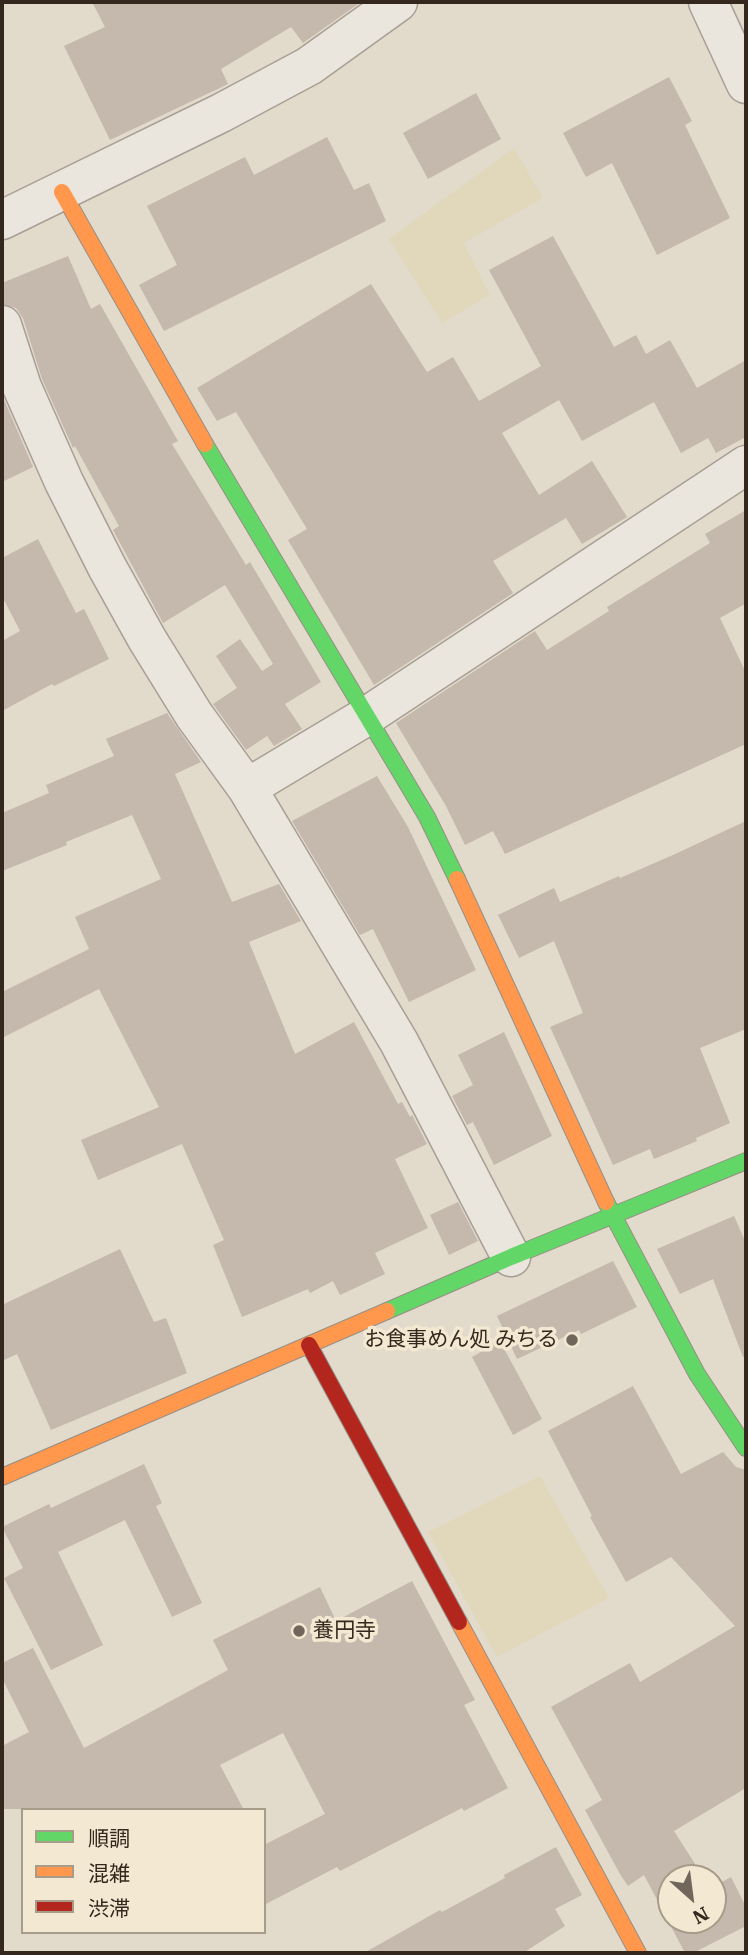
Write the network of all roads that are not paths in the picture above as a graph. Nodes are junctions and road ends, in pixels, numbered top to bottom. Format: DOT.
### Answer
graph roads {
  1 [pos="398,2"];
  2 [pos="708,2"];
  3 [pos="746,84"];
  4 [pos="62,192"];
  5 [pos="2,220"];
  6 [pos="2,325"];
  7 [pos="746,466"];
  8 [pos="367,716"];
  9 [pos="247,788"];
  10 [pos="746,1161"];
  11 [pos="612,1216"];
  12 [pos="511,1257"];
  13 [pos="309,1345"];
  14 [pos="746,1448"];
  15 [pos="2,1477"];
  16 [pos="638,1953"];
  1 -- 4 [label="street"];
  2 -- 3 [label="street"];
  4 -- 5 [label="street"];
  4 -- 8 [label="street"];
  6 -- 9 [label="street"];
  7 -- 8 [label="street"];
  8 -- 9 [label="street"];
  8 -- 11 [label="street"];
  9 -- 12 [label="street"];
  10 -- 11 [label="street"];
  11 -- 12 [label="street"];
  11 -- 14 [label="street"];
  12 -- 13 [label="street"];
  13 -- 15 [label="street"];
  13 -- 16 [label="street"];
}
